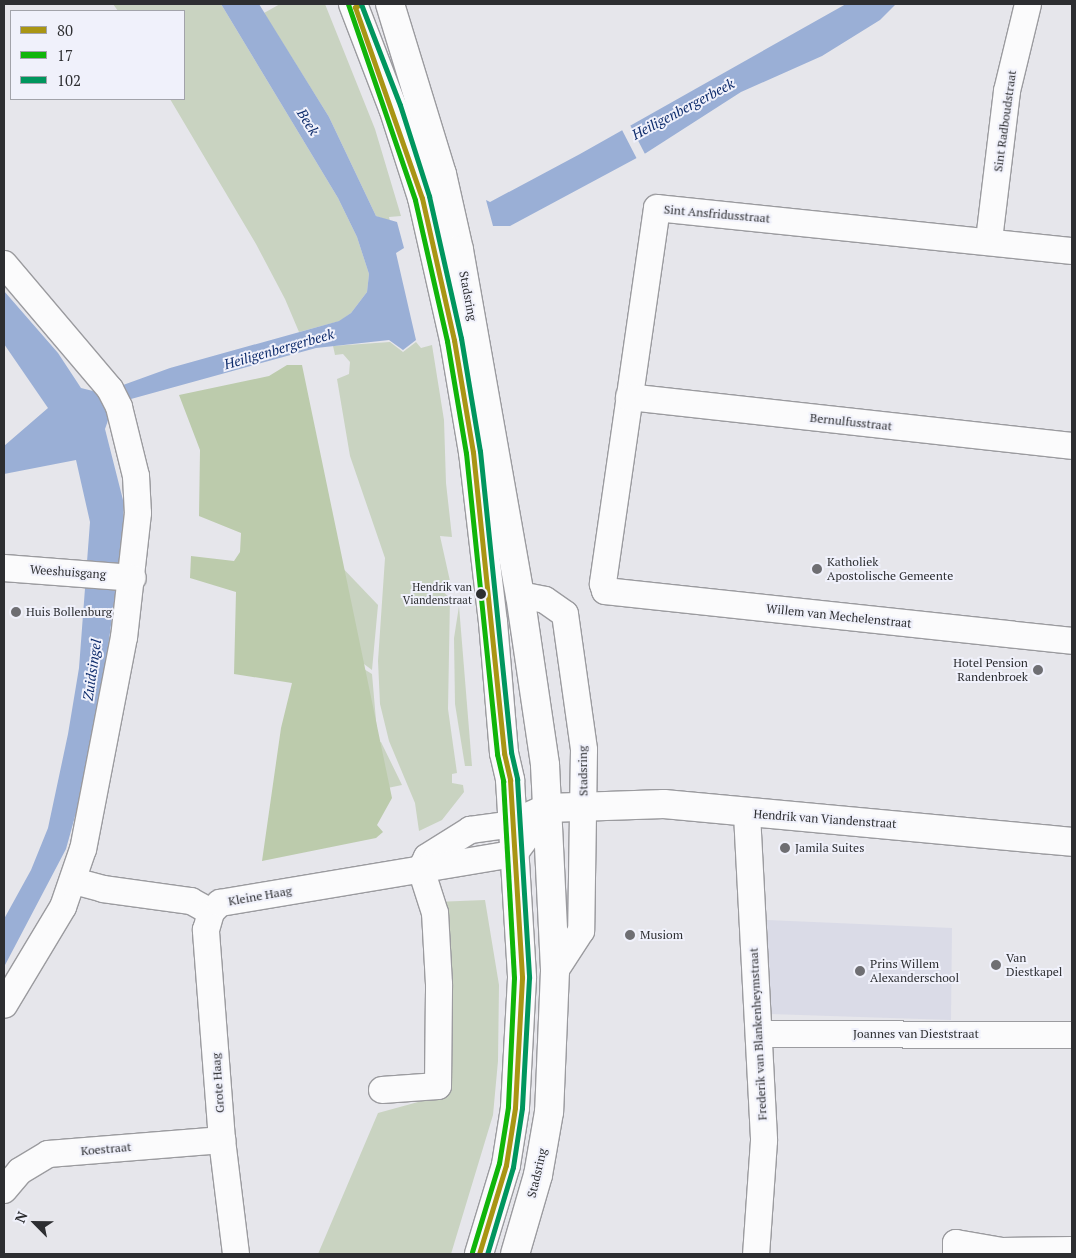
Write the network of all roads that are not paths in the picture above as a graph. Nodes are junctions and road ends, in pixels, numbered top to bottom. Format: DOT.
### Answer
graph roads {
  1 [pos="390,4"];
  2 [pos="1028,4"];
  3 [pos="357,5"];
  4 [pos="989,240"];
  5 [pos="1072,251"];
  6 [pos="4,264"];
  7 [pos="629,397"];
  8 [pos="1072,446"];
  9 [pos="4,568"];
  10 [pos="123,576"];
  11 [pos="606,592"];
  12 [pos="520,595"];
  13 [pos="1072,641"];
  14 [pos="583,807"];
  15 [pos="548,808"];
  16 [pos="747,814"];
  17 [pos="513,824"];
  18 [pos="1072,842"];
  19 [pos="514,854"];
  20 [pos="421,869"];
  21 [pos="74,881"];
  22 [pos="211,912"];
  23 [pos="556,971"];
  24 [pos="4,1005"];
  25 [pos="759,1034"];
  26 [pos="1072,1034"];
  27 [pos="382,1090"];
  28 [pos="222,1140"];
  29 [pos="4,1190"];
  30 [pos="1072,1250"];
  31 [pos="236,1254"];
  32 [pos="479,1254"];
  33 [pos="515,1254"];
  34 [pos="756,1254"];
  35 [pos="956,1254"];
  1 -- 12 [label="main road, Stadsring"];
  2 -- 4 [label="street, Sint Radboudstraat"];
  3 -- 17 [label="main road, Stadsring"];
  4 -- 5 [label="street, Sint Ansfridusstraat"];
  4 -- 7 [label="street, Sint Ansfridusstraat"];
  6 -- 10 [label="street"];
  7 -- 8 [label="street, Bernulfusstraat"];
  7 -- 11 [label="street, Sint Ansfridusstraat"];
  9 -- 10 [label="street, Weeshuisgang"];
  10 -- 21 [label="street"];
  11 -- 13 [label="street, Willem van Mechelenstraat"];
  12 -- 14 [label="street, Stadsring"];
  12 -- 15 [label="main road, Stadsring"];
  14 -- 15 [label="main road, Hendrik van Viandenstraat"];
  14 -- 16 [label="main road, Hendrik van Viandenstraat"];
  14 -- 23 [label="street, Stadsring"];
  15 -- 17 [label="main road"];
  15 -- 19 [label="street"];
  15 -- 23 [label="main road, Stadsring"];
  16 -- 18 [label="main road, Hendrik van Viandenstraat"];
  16 -- 25 [label="street, Frederik van Blankenheymstraat"];
  17 -- 19 [label="main road, Stadsring"];
  17 -- 20 [label="street"];
  19 -- 20 [label="street, Kleine Haag"];
  19 -- 32 [label="main road, Stadsring"];
  20 -- 22 [label="street, Kleine Haag"];
  20 -- 27 [label="street"];
  21 -- 22 [label="street, Kleine Haag"];
  21 -- 24 [label="street"];
  22 -- 28 [label="street, Grote Haag"];
  23 -- 33 [label="main road, Stadsring"];
  25 -- 26 [label="street, Joannes van Dieststraat"];
  25 -- 34 [label="street, Frederik van Blankenheymstraat"];
  28 -- 29 [label="street, Koestraat"];
  28 -- 31 [label="street, Grote Haag"];
  30 -- 35 [label="street"];
}
